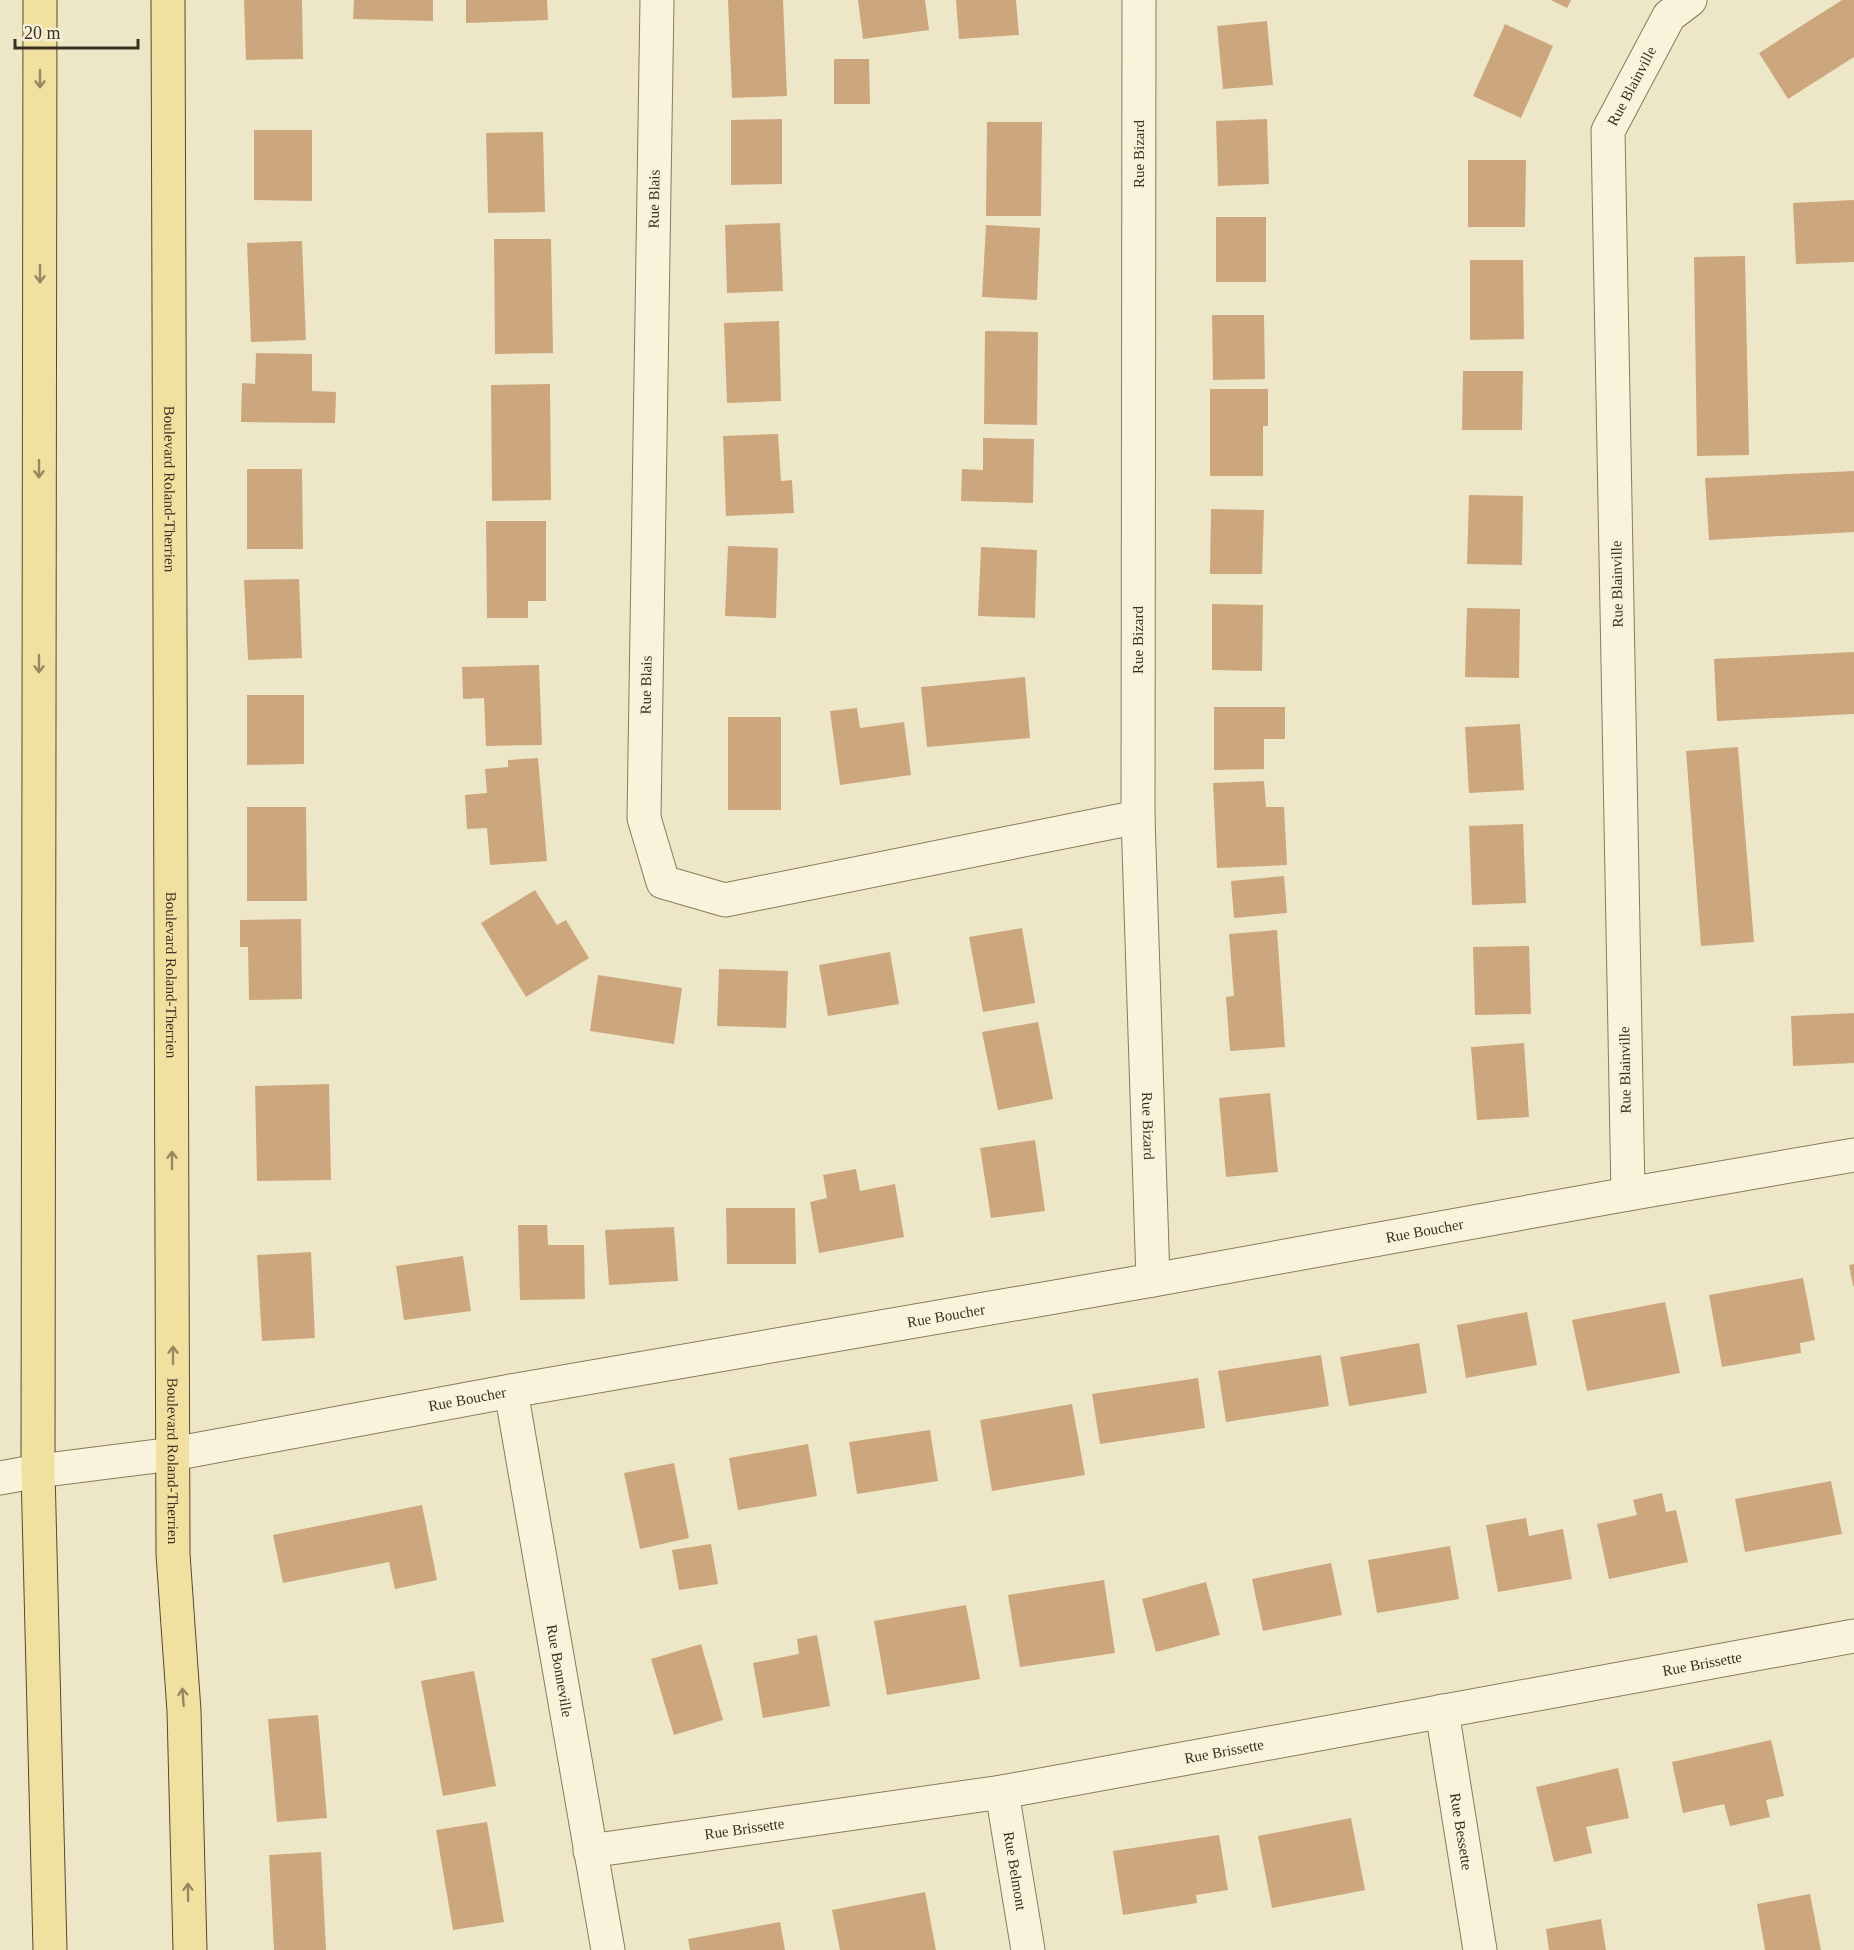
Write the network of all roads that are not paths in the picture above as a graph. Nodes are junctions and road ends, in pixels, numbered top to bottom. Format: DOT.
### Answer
graph roads {
  1 [pos="40,0"];
  2 [pos="168,0"];
  3 [pos="657,0"];
  4 [pos="1139,0"];
  5 [pos="1690,0"];
  6 [pos="1138,817"];
  7 [pos="1854,1155"];
  8 [pos="1628,1194"];
  9 [pos="1153,1280"];
  10 [pos="511,1391"];
  11 [pos="173,1454"];
  12 [pos="38,1471"];
  13 [pos="0,1478"];
  14 [pos="1854,1636"];
  15 [pos="1442,1711"];
  16 [pos="1002,1792"];
  17 [pos="590,1851"];
  18 [pos="50,1950"];
  19 [pos="190,1950"];
  20 [pos="608,1950"];
  21 [pos="1028,1950"];
  22 [pos="1480,1950"];
  1 -- 12 [label="main road, one-way"];
  11 -- 2 [label="main road, Boulevard Roland-Therrien, one-way"];
  3 -- 6 [label="street, Rue Blais"];
  4 -- 6 [label="street, Rue Bizard"];
  5 -- 8 [label="street, Rue Blainville"];
  6 -- 9 [label="street, Rue Bizard"];
  7 -- 8 [label="street, Rue Boucher"];
  8 -- 9 [label="street, Rue Boucher"];
  9 -- 10 [label="street, Rue Boucher"];
  10 -- 11 [label="street, Rue Boucher"];
  10 -- 17 [label="street, Rue Bonneville"];
  11 -- 12 [label="street, Rue Boucher"];
  19 -- 11 [label="main road, Boulevard Roland-Therrien, one-way"];
  12 -- 13 [label="street, Rue Boucher"];
  12 -- 18 [label="main road"];
  14 -- 15 [label="street, Rue Brissette"];
  15 -- 16 [label="street, Rue Brissette"];
  15 -- 22 [label="street, Rue Bessette"];
  16 -- 17 [label="street, Rue Brissette"];
  16 -- 21 [label="street, Rue Belmont"];
  17 -- 20 [label="street, Rue Bonneville"];
}
